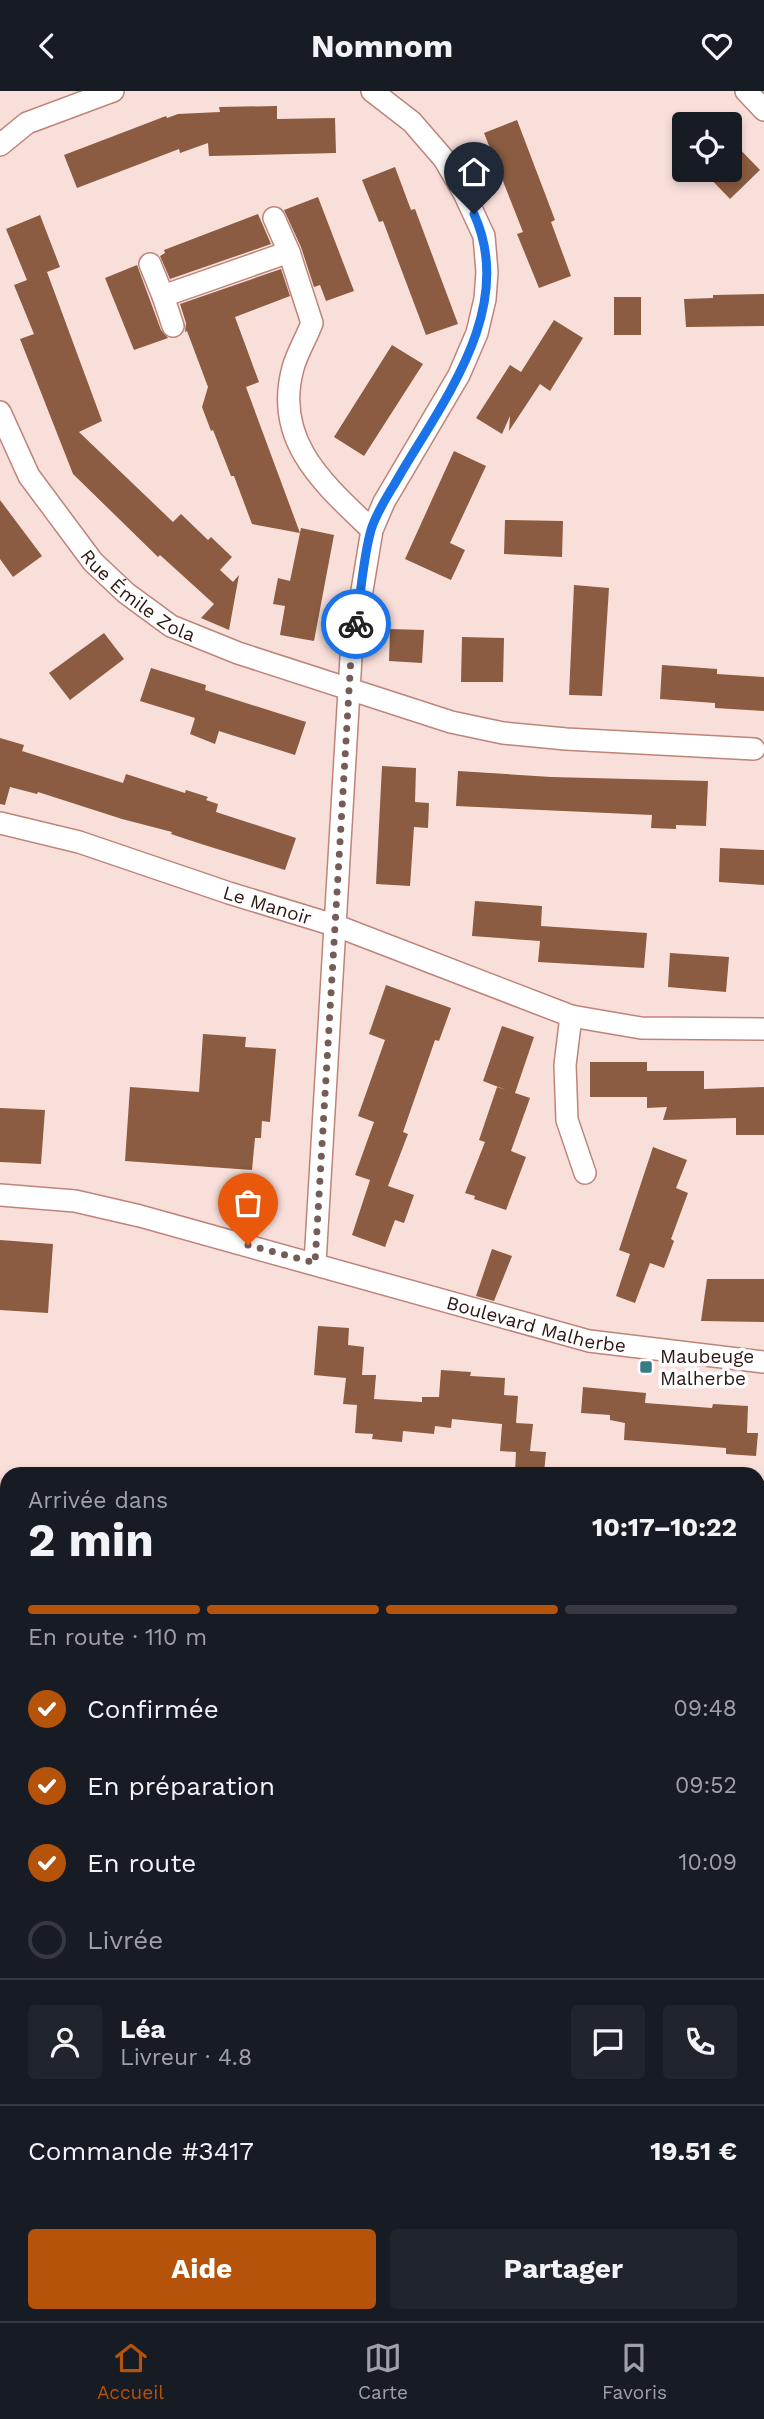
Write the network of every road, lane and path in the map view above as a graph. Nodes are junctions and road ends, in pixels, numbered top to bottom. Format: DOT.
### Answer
graph roads {
  1 [pos="113,91"];
  2 [pos="372,91"];
  3 [pos="746,91"];
  4 [pos="764,110"];
  5 [pos="0,145"];
  6 [pos="274,218"];
  7 [pos="289,252"];
  8 [pos="150,264"];
  9 [pos="163,296"];
  10 [pos="173,325"];
  11 [pos="0,412"];
  12 [pos="372,530"];
  13 [pos="349,689"];
  14 [pos="754,750"];
  15 [pos="0,823"];
  16 [pos="337,926"];
  17 [pos="571,1016"];
  18 [pos="764,1029"];
  19 [pos="585,1173"];
  20 [pos="0,1195"];
  21 [pos="315,1263"];
  22 [pos="764,1362"];
  1 -- 5 [label="street"];
  2 -- 12 [label="street"];
  3 -- 4 [label="street"];
  6 -- 7 [label="street"];
  7 -- 9 [label="street"];
  7 -- 12 [label="street"];
  8 -- 9 [label="street"];
  9 -- 10 [label="street"];
  11 -- 13 [label="street, Rue Émile Zola"];
  12 -- 13 [label="street"];
  13 -- 14 [label="street, Rue Émile Zola"];
  13 -- 16 [label="street"];
  15 -- 16 [label="street, Le Manoir"];
  16 -- 17 [label="street, Le Manoir"];
  16 -- 21 [label="street"];
  17 -- 18 [label="street, Le Manoir"];
  17 -- 19 [label="street"];
  20 -- 21 [label="street, Boulevard Malherbe"];
  21 -- 22 [label="street, Boulevard Malherbe"];
}
